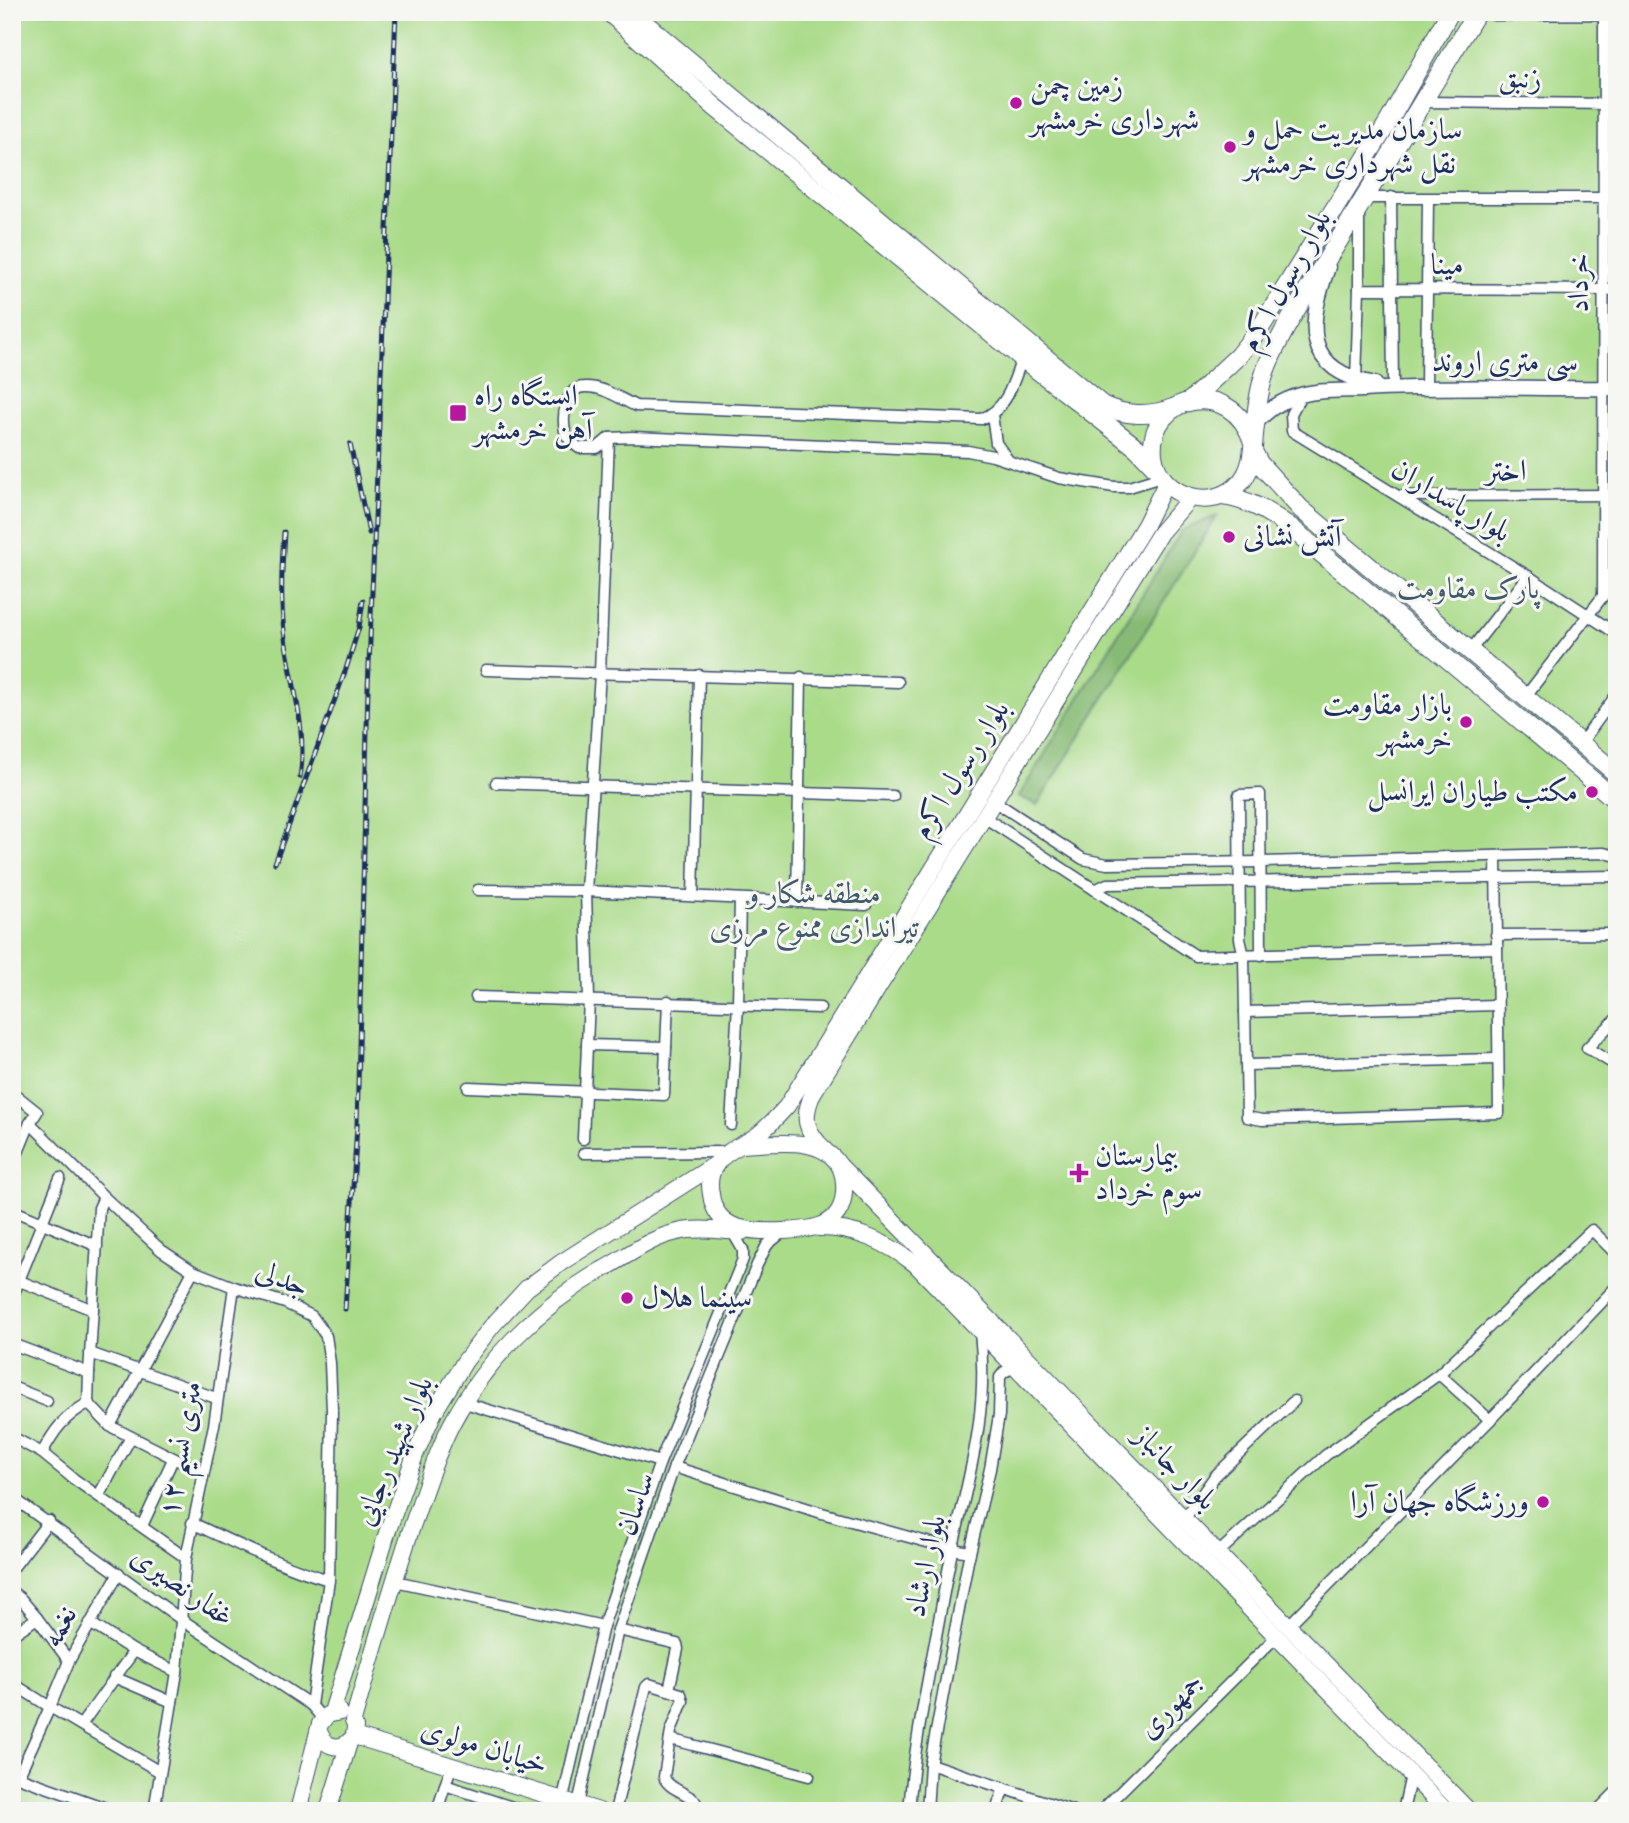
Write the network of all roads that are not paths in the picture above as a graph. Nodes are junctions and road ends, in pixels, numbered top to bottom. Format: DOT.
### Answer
graph roads {
  1 [pos="609,12"];
  2 [pos="631,12"];
  3 [pos="1450,12"];
  4 [pos="1477,12"];
  5 [pos="1488,12"];
  6 [pos="1604,13"];
  7 [pos="1617,14"];
  8 [pos="1423,102"];
  9 [pos="1604,104"];
  10 [pos="1617,104"];
  11 [pos="1391,197"];
  12 [pos="1604,198"];
  13 [pos="1617,198"];
  14 [pos="1428,199"];
  15 [pos="1362,203"];
  16 [pos="1336,246"];
  17 [pos="1359,289"];
  18 [pos="1394,289"];
  19 [pos="1427,289"];
  20 [pos="1604,290"];
  21 [pos="1617,290"];
  22 [pos="1022,358"];
  23 [pos="1356,380"];
  24 [pos="1393,388"];
  25 [pos="1426,388"];
  26 [pos="1610,388"];
  27 [pos="1301,395"];
  28 [pos="1183,404"];
  29 [pos="992,415"];
  30 [pos="609,438"];
  31 [pos="1254,439"];
  32 [pos="1009,461"];
  33 [pos="1161,476"];
  34 [pos="1603,495"];
  35 [pos="1617,495"];
  36 [pos="1222,496"];
  37 [pos="1396,496"];
  38 [pos="1190,498"];
  39 [pos="1528,576"];
  40 [pos="1603,596"];
  41 [pos="1617,596"];
  42 [pos="1587,616"];
  43 [pos="1617,634"];
  44 [pos="1471,651"];
  45 [pos="486,670"];
  46 [pos="600,673"];
  47 [pos="699,675"];
  48 [pos="801,677"];
  49 [pos="898,681"];
  50 [pos="1617,694"];
  51 [pos="1525,697"];
  52 [pos="1581,743"];
  53 [pos="1617,774"];
  54 [pos="496,783"];
  55 [pos="594,785"];
  56 [pos="696,789"];
  57 [pos="799,793"];
  58 [pos="893,796"];
  59 [pos="994,801"];
  60 [pos="1617,801"];
  61 [pos="984,817"];
  62 [pos="1025,821"];
  63 [pos="966,831"];
  64 [pos="1014,837"];
  65 [pos="1496,856"];
  66 [pos="1617,856"];
  67 [pos="1384,859"];
  68 [pos="1240,862"];
  69 [pos="1261,862"];
  70 [pos="1107,864"];
  71 [pos="1496,876"];
  72 [pos="1617,876"];
  73 [pos="1384,878"];
  74 [pos="1261,881"];
  75 [pos="1240,882"];
  76 [pos="1107,884"];
  77 [pos="478,890"];
  78 [pos="1095,890"];
  79 [pos="586,891"];
  80 [pos="693,897"];
  81 [pos="740,899"];
  82 [pos="797,902"];
  83 [pos="866,905"];
  84 [pos="1617,934"];
  85 [pos="1496,935"];
  86 [pos="1497,948"];
  87 [pos="1261,955"];
  88 [pos="1244,956"];
  89 [pos="476,997"];
  90 [pos="589,999"];
  91 [pos="668,1001"];
  92 [pos="738,1004"];
  93 [pos="1497,1005"];
  94 [pos="820,1008"];
  95 [pos="1245,1012"];
  96 [pos="1617,1018"];
  97 [pos="587,1045"];
  98 [pos="666,1047"];
  99 [pos="1497,1059"];
  100 [pos="1247,1065"];
  101 [pos="1617,1066"];
  102 [pos="468,1087"];
  103 [pos="585,1092"];
  104 [pos="12,1093"];
  105 [pos="30,1123"];
  106 [pos="731,1125"];
  107 [pos="583,1139"];
  108 [pos="737,1148"];
  109 [pos="826,1151"];
  110 [pos="584,1153"];
  111 [pos="716,1164"];
  112 [pos="840,1166"];
  113 [pos="12,1167"];
  114 [pos="60,1178"];
  115 [pos="104,1197"];
  116 [pos="12,1210"];
  117 [pos="627,1222"];
  118 [pos="42,1223"];
  119 [pos="816,1228"];
  120 [pos="732,1231"];
  121 [pos="784,1231"];
  122 [pos="752,1232"];
  123 [pos="97,1247"];
  124 [pos="642,1248"];
  125 [pos="1617,1255"];
  126 [pos="193,1271"];
  127 [pos="16,1279"];
  128 [pos="1617,1286"];
  129 [pos="234,1287"];
  130 [pos="12,1298"];
  131 [pos="93,1310"];
  132 [pos="980,1332"];
  133 [pos="12,1344"];
  134 [pos="90,1353"];
  135 [pos="1015,1367"];
  136 [pos="139,1372"];
  137 [pos="89,1373"];
  138 [pos="1439,1374"];
  139 [pos="12,1387"];
  140 [pos="216,1398"];
  141 [pos="47,1401"];
  142 [pos="1294,1401"];
  143 [pos="88,1403"];
  144 [pos="465,1403"];
  145 [pos="1490,1420"];
  146 [pos="110,1426"];
  147 [pos="12,1437"];
  148 [pos="131,1437"];
  149 [pos="41,1453"];
  150 [pos="173,1459"];
  151 [pos="660,1462"];
  152 [pos="674,1467"];
  153 [pos="204,1473"];
  154 [pos="99,1495"];
  155 [pos="12,1497"];
  156 [pos="1185,1518"];
  157 [pos="49,1521"];
  158 [pos="192,1523"];
  159 [pos="142,1526"];
  160 [pos="952,1549"];
  161 [pos="970,1552"];
  162 [pos="1218,1553"];
  163 [pos="187,1558"];
  164 [pos="12,1569"];
  165 [pos="119,1573"];
  166 [pos="329,1580"];
  167 [pos="395,1581"];
  168 [pos="12,1592"];
  169 [pos="37,1618"];
  170 [pos="182,1620"];
  171 [pos="90,1623"];
  172 [pos="603,1626"];
  173 [pos="618,1630"];
  174 [pos="1282,1631"];
  175 [pos="12,1635"];
  176 [pos="134,1651"];
  177 [pos="69,1661"];
  178 [pos="177,1672"];
  179 [pos="114,1677"];
  180 [pos="12,1683"];
  181 [pos="669,1690"];
  182 [pos="172,1702"];
  183 [pos="311,1705"];
  184 [pos="50,1707"];
  185 [pos="325,1721"];
  186 [pos="81,1726"];
  187 [pos="352,1733"];
  188 [pos="670,1738"];
  189 [pos="930,1764"];
  190 [pos="451,1767"];
  191 [pos="160,1772"];
  192 [pos="1411,1774"];
  193 [pos="809,1776"];
  194 [pos="445,1785"];
  195 [pos="1004,1788"];
  196 [pos="1617,1791"];
  197 [pos="537,1793"];
  198 [pos="570,1807"];
  199 [pos="114,1811"];
  200 [pos="154,1811"];
  201 [pos="298,1811"];
  202 [pos="328,1811"];
  203 [pos="437,1811"];
  204 [pos="525,1811"];
  205 [pos="599,1811"];
  206 [pos="615,1811"];
  207 [pos="695,1811"];
  208 [pos="909,1811"];
  209 [pos="927,1811"];
  210 [pos="996,1811"];
  211 [pos="1073,1811"];
  212 [pos="1101,1811"];
  213 [pos="1403,1811"];
  214 [pos="1446,1811"];
  215 [pos="1469,1811"];
  216 [pos="1597,1811"];
  1 -- 22 [label="main road"];
  2 -- 28 [label="main road"];
  3 -- 28 [label="main road, بلوار رسول اکرم"];
  4 -- 8 [label="main road, بلوار رسول اکرم"];
  5 -- 6 [label="street"];
  6 -- 7 [label="street"];
  6 -- 9 [label="street, خرداد"];
  8 -- 9 [label="street, زنبق"];
  8 -- 15 [label="main road, بلوار رسول اکرم"];
  9 -- 10 [label="street, زنبق"];
  9 -- 12 [label="street, خرداد"];
  11 -- 14 [label="street"];
  11 -- 15 [label="street"];
  11 -- 18 [label="street"];
  12 -- 13 [label="street"];
  12 -- 14 [label="street"];
  12 -- 20 [label="street, خرداد"];
  14 -- 19 [label="street"];
  15 -- 16 [label="main road, بلوار رسول اکرم"];
  15 -- 17 [label="street"];
  16 -- 23 [label="street"];
  16 -- 31 [label="main road, بلوار رسول اکرم"];
  17 -- 18 [label="street, مینا"];
  17 -- 23 [label="street"];
  18 -- 19 [label="street, مینا"];
  18 -- 24 [label="street"];
  19 -- 20 [label="street, مینا"];
  19 -- 25 [label="street"];
  20 -- 21 [label="street, مینا"];
  20 -- 26 [label="street, خرداد"];
  22 -- 29 [label="street"];
  22 -- 33 [label="main road"];
  23 -- 24 [label="street"];
  24 -- 25 [label="street, سی متری اروند"];
  24 -- 27 [label="street"];
  25 -- 26 [label="street, سی متری اروند"];
  26 -- 34 [label="street, خرداد"];
  27 -- 31 [label="street"];
  27 -- 37 [label="street, بلوار پاسداران"];
  28 -- 31 [label="main road"];
  28 -- 33 [label="main road"];
  29 -- 30 [label="street"];
  29 -- 32 [label="street"];
  30 -- 32 [label="street"];
  30 -- 46 [label="street"];
  31 -- 36 [label="main road"];
  31 -- 44 [label="main road"];
  32 -- 33 [label="street"];
  33 -- 38 [label="main road"];
  33 -- 63 [label="main road, بلوار رسول اکرم"];
  34 -- 35 [label="street, اختر"];
  34 -- 37 [label="street, اختر"];
  34 -- 40 [label="street, خرداد"];
  36 -- 38 [label="main road"];
  36 -- 60 [label="main road"];
  37 -- 39 [label="street, بلوار پاسداران"];
  38 -- 59 [label="main road, بلوار رسول اکرم"];
  39 -- 42 [label="street, بلوار پاسداران"];
  39 -- 44 [label="street"];
  40 -- 41 [label="street"];
  40 -- 42 [label="street"];
  42 -- 43 [label="street, بلوار پاسداران"];
  42 -- 51 [label="street"];
  44 -- 51 [label="main road"];
  45 -- 46 [label="street"];
  46 -- 47 [label="street"];
  46 -- 55 [label="street"];
  47 -- 48 [label="street"];
  47 -- 56 [label="street"];
  48 -- 49 [label="street"];
  48 -- 57 [label="street"];
  50 -- 52 [label="street"];
  51 -- 52 [label="main road"];
  52 -- 53 [label="main road"];
  54 -- 55 [label="street"];
  55 -- 56 [label="street"];
  55 -- 79 [label="street"];
  56 -- 57 [label="street"];
  56 -- 80 [label="street"];
  57 -- 58 [label="street"];
  57 -- 82 [label="street"];
  59 -- 61 [label="main road, بلوار رسول اکرم"];
  59 -- 62 [label="street"];
  61 -- 63 [label="main road, بلوار رسول اکرم"];
  61 -- 64 [label="street"];
  62 -- 64 [label="street"];
  62 -- 70 [label="street"];
  63 -- 108 [label="main road, بلوار رسول اکرم"];
  63 -- 109 [label="main road, بلوار رسول اکرم"];
  64 -- 78 [label="street"];
  65 -- 66 [label="street"];
  65 -- 67 [label="street"];
  65 -- 71 [label="street"];
  67 -- 69 [label="street"];
  67 -- 73 [label="street"];
  68 -- 69 [label="street"];
  68 -- 69 [label="street"];
  68 -- 70 [label="street"];
  68 -- 75 [label="street"];
  69 -- 74 [label="street"];
  70 -- 76 [label="street"];
  71 -- 72 [label="street"];
  71 -- 73 [label="street"];
  71 -- 85 [label="street"];
  73 -- 74 [label="street"];
  74 -- 75 [label="street"];
  74 -- 87 [label="street"];
  75 -- 76 [label="street"];
  75 -- 88 [label="street"];
  76 -- 78 [label="street"];
  77 -- 79 [label="street"];
  78 -- 88 [label="street"];
  79 -- 80 [label="street"];
  79 -- 90 [label="street"];
  80 -- 81 [label="street"];
  81 -- 82 [label="street"];
  81 -- 92 [label="street"];
  82 -- 83 [label="street"];
  84 -- 85 [label="street"];
  85 -- 86 [label="street"];
  86 -- 87 [label="street"];
  86 -- 93 [label="street"];
  87 -- 88 [label="street"];
  88 -- 95 [label="street"];
  89 -- 90 [label="street"];
  90 -- 91 [label="street"];
  90 -- 97 [label="street"];
  91 -- 92 [label="street"];
  91 -- 98 [label="street"];
  92 -- 94 [label="street"];
  92 -- 106 [label="street"];
  93 -- 95 [label="street"];
  93 -- 99 [label="street"];
  95 -- 100 [label="street"];
  96 -- 101 [label="street"];
  97 -- 98 [label="street"];
  97 -- 103 [label="street"];
  98 -- 103 [label="street"];
  99 -- 100 [label="street"];
  99 -- 100 [label="street"];
  102 -- 103 [label="street"];
  103 -- 107 [label="street"];
  104 -- 105 [label="street, جدلی"];
  105 -- 113 [label="street"];
  105 -- 115 [label="street, جدلی"];
  108 -- 109 [label="main road"];
  108 -- 110 [label="street"];
  108 -- 111 [label="main road"];
  109 -- 112 [label="main road"];
  111 -- 117 [label="main road, بلوار شهید رجایی"];
  111 -- 122 [label="main road"];
  112 -- 119 [label="main road"];
  112 -- 156 [label="main road, بلوار جانباز"];
  114 -- 118 [label="street"];
  115 -- 123 [label="street"];
  115 -- 126 [label="street, جدلی"];
  116 -- 118 [label="street"];
  117 -- 124 [label="main road"];
  117 -- 185 [label="main road, بلوار شهید رجایی"];
  118 -- 123 [label="street"];
  118 -- 127 [label="street"];
  119 -- 121 [label="main road"];
  119 -- 132 [label="main road, بلوار جانباز"];
  120 -- 122 [label="main road, بلوار شهید رجایی"];
  120 -- 124 [label="main road, بلوار شهید رجایی"];
  120 -- 151 [label="street, ساسان"];
  121 -- 122 [label="main road"];
  121 -- 152 [label="street, ساسان"];
  123 -- 131 [label="street"];
  124 -- 144 [label="main road, بلوار شهید رجایی"];
  125 -- 138 [label="street"];
  126 -- 129 [label="street, جدلی"];
  126 -- 136 [label="street"];
  127 -- 130 [label="street"];
  127 -- 131 [label="street"];
  128 -- 145 [label="street, جمهوری"];
  129 -- 140 [label="street, ۱۲ متری نسیم"];
  129 -- 166 [label="street, جدلی"];
  131 -- 134 [label="street"];
  132 -- 135 [label="main road, بلوار جانباز"];
  132 -- 160 [label="street, بلوار ارشاد"];
  133 -- 137 [label="street"];
  134 -- 136 [label="street"];
  134 -- 137 [label="street"];
  135 -- 161 [label="street, بلوار ارشاد"];
  135 -- 174 [label="main road, بلوار جانباز"];
  136 -- 140 [label="street"];
  136 -- 146 [label="street"];
  137 -- 143 [label="street"];
  138 -- 145 [label="street"];
  138 -- 162 [label="street"];
  139 -- 141 [label="street"];
  140 -- 153 [label="street, ۱۲ متری نسیم"];
  142 -- 156 [label="street"];
  143 -- 146 [label="street"];
  143 -- 149 [label="street"];
  144 -- 151 [label="street"];
  144 -- 167 [label="main road, بلوار شهید رجایی"];
  145 -- 174 [label="street, جمهوری"];
  146 -- 148 [label="street"];
  147 -- 149 [label="street"];
  148 -- 150 [label="street"];
  148 -- 154 [label="street"];
  149 -- 154 [label="street"];
  150 -- 153 [label="street"];
  150 -- 159 [label="street"];
  151 -- 172 [label="street, ساسان"];
  152 -- 160 [label="street"];
  152 -- 173 [label="street, ساسان"];
  153 -- 158 [label="street, ۱۲ متری نسیم"];
  154 -- 159 [label="street"];
  155 -- 157 [label="street, غفار نصیری"];
  156 -- 162 [label="main road, بلوار جانباز"];
  157 -- 164 [label="street"];
  157 -- 165 [label="street, غفار نصیری"];
  158 -- 163 [label="street, ۱۲ متری نسیم"];
  158 -- 166 [label="street"];
  159 -- 163 [label="street"];
  160 -- 161 [label="street"];
  160 -- 208 [label="street, بلوار ارشاد"];
  161 -- 189 [label="street, بلوار ارشاد"];
  162 -- 174 [label="main road, بلوار جانباز"];
  163 -- 170 [label="street, ۱۲ متری نسیم"];
  165 -- 170 [label="street, غفار نصیری"];
  165 -- 171 [label="street, نغمه"];
  166 -- 183 [label="street, جدلی"];
  167 -- 172 [label="street"];
  167 -- 187 [label="main road, بلوار شهید رجایی"];
  168 -- 169 [label="street"];
  169 -- 175 [label="street"];
  169 -- 177 [label="street"];
  170 -- 178 [label="street, ۱۲ متری نسیم"];
  170 -- 183 [label="street, غفار نصیری"];
  171 -- 176 [label="street"];
  171 -- 177 [label="street, نغمه"];
  172 -- 198 [label="street, ساسان"];
  173 -- 181 [label="street"];
  173 -- 198 [label="street, ساسان"];
  174 -- 192 [label="main road, بلوار جانباز"];
  174 -- 212 [label="street, جمهوری"];
  174 -- 215 [label="main road, بلوار جانباز"];
  176 -- 178 [label="street"];
  176 -- 179 [label="street"];
  177 -- 184 [label="street, نغمه"];
  178 -- 182 [label="street, ۱۲ متری نسیم"];
  179 -- 182 [label="street"];
  179 -- 186 [label="street"];
  180 -- 184 [label="street"];
  181 -- 188 [label="street"];
  181 -- 206 [label="street"];
  182 -- 191 [label="street, ۱۲ متری نسیم"];
  183 -- 185 [label="street, غفار نصیری"];
  184 -- 186 [label="street"];
  184 -- 199 [label="street, نغمه"];
  185 -- 187 [label="main road"];
  185 -- 187 [label="main road"];
  185 -- 201 [label="main road, بلوار شهید رجایی"];
  186 -- 191 [label="street"];
  187 -- 190 [label="main road, خیابان مولوی"];
  187 -- 202 [label="main road, بلوار شهید رجایی"];
  188 -- 193 [label="street"];
  188 -- 207 [label="street"];
  189 -- 195 [label="street"];
  189 -- 209 [label="street, بلوار ارشاد"];
  190 -- 194 [label="street"];
  190 -- 197 [label="main road, خیابان مولوی"];
  191 -- 200 [label="street, ۱۲ متری نسیم"];
  192 -- 213 [label="street"];
  192 -- 214 [label="main road, بلوار جانباز"];
  194 -- 203 [label="street"];
  194 -- 204 [label="street"];
  195 -- 210 [label="street"];
  195 -- 211 [label="street"];
  196 -- 216 [label="street"];
  197 -- 198 [label="main road, خیابان مولوی"];
  197 -- 204 [label="street"];
  198 -- 205 [label="main road, خیابان مولوی"];
}
